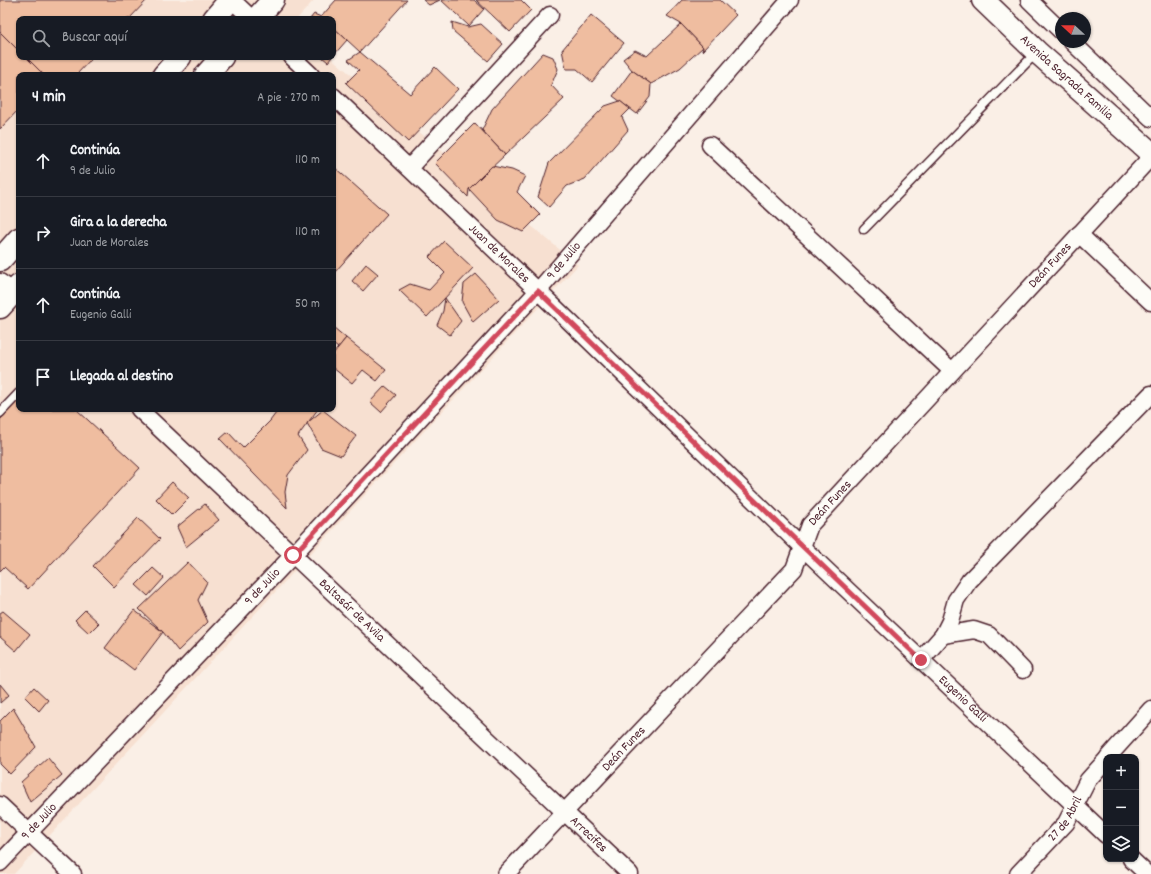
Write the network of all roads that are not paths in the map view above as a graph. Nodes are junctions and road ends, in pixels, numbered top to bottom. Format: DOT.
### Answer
graph roads {
  1 [pos="231,0"];
  2 [pos="272,0"];
  3 [pos="790,0"];
  4 [pos="983,0"];
  5 [pos="1029,0"];
  6 [pos="550,15"];
  7 [pos="217,16"];
  8 [pos="249,16"];
  9 [pos="259,16"];
  10 [pos="1055,25"];
  11 [pos="1078,48"];
  12 [pos="1037,52"];
  13 [pos="177,60"];
  14 [pos="219,60"];
  15 [pos="295,60"];
  16 [pos="167,72"];
  17 [pos="209,72"];
  18 [pos="308,72"];
  19 [pos="336,99"];
  20 [pos="1151,118"];
  21 [pos="710,145"];
  22 [pos="1151,153"];
  23 [pos="1151,157"];
  24 [pos="409,168"];
  25 [pos="864,229"];
  26 [pos="1079,234"];
  27 [pos="16,242"];
  28 [pos="0,260"];
  29 [pos="13,289"];
  30 [pos="538,291"];
  31 [pos="1151,302"];
  32 [pos="0,307"];
  33 [pos="952,371"];
  34 [pos="1151,394"];
  35 [pos="16,396"];
  36 [pos="142,412"];
  37 [pos="0,413"];
  38 [pos="802,546"];
  39 [pos="293,555"];
  40 [pos="943,635"];
  41 [pos="921,660"];
  42 [pos="1023,670"];
  43 [pos="1151,709"];
  44 [pos="1111,754"];
  45 [pos="1103,763"];
  46 [pos="0,805"];
  47 [pos="1075,806"];
  48 [pos="565,813"];
  49 [pos="29,832"];
  50 [pos="1103,832"];
  51 [pos="1134,862"];
  52 [pos="0,863"];
  53 [pos="73,874"];
  54 [pos="506,874"];
  55 [pos="630,874"];
  56 [pos="1018,874"];
  57 [pos="1146,874"];
  1 -- 7 [label="main road"];
  1 -- 8 [label="street"];
  2 -- 9 [label="main road"];
  3 -- 30 [label="street, 9 de Julio"];
  4 -- 12 [label="main road, Avenida Sagrada Familia"];
  5 -- 10 [label="street"];
  6 -- 24 [label="street"];
  11 -- 20 [label="street"];
  12 -- 22 [label="main road, Avenida Sagrada Familia"];
  12 -- 25 [label="lane"];
  13 -- 16 [label="main road"];
  14 -- 17 [label="main road"];
  15 -- 18 [label="street"];
  19 -- 24 [label="street, Juan de Morales"];
  21 -- 33 [label="street"];
  23 -- 26 [label="street, Deán Funes"];
  24 -- 30 [label="street, Juan de Morales"];
  26 -- 31 [label="street"];
  26 -- 33 [label="street, Deán Funes"];
  27 -- 28 [label="main road"];
  29 -- 32 [label="main road"];
  30 -- 38 [label="street, Juan de Morales"];
  30 -- 39 [label="street, 9 de Julio"];
  33 -- 38 [label="street, Deán Funes"];
  34 -- 40 [label="street"];
  35 -- 37 [label="lane"];
  36 -- 39 [label="street, Baltasár de Avila"];
  38 -- 41 [label="street, Eugenio Galli"];
  38 -- 48 [label="street, Deán Funes"];
  39 -- 48 [label="street, Baltasár de Avila"];
  39 -- 49 [label="street, 9 de Julio"];
  40 -- 41 [label="street"];
  40 -- 42 [label="street"];
  41 -- 47 [label="street, Eugenio Galli"];
  43 -- 44 [label="street"];
  45 -- 47 [label="street, 27 de Abril"];
  46 -- 49 [label="street"];
  47 -- 50 [label="street, Eugenio Galli"];
  47 -- 56 [label="street, 27 de Abril"];
  48 -- 54 [label="street, Deán Funes"];
  48 -- 55 [label="street, Arrecifes"];
  49 -- 52 [label="street, 9 de Julio"];
  49 -- 53 [label="street"];
  51 -- 57 [label="street"];
}
